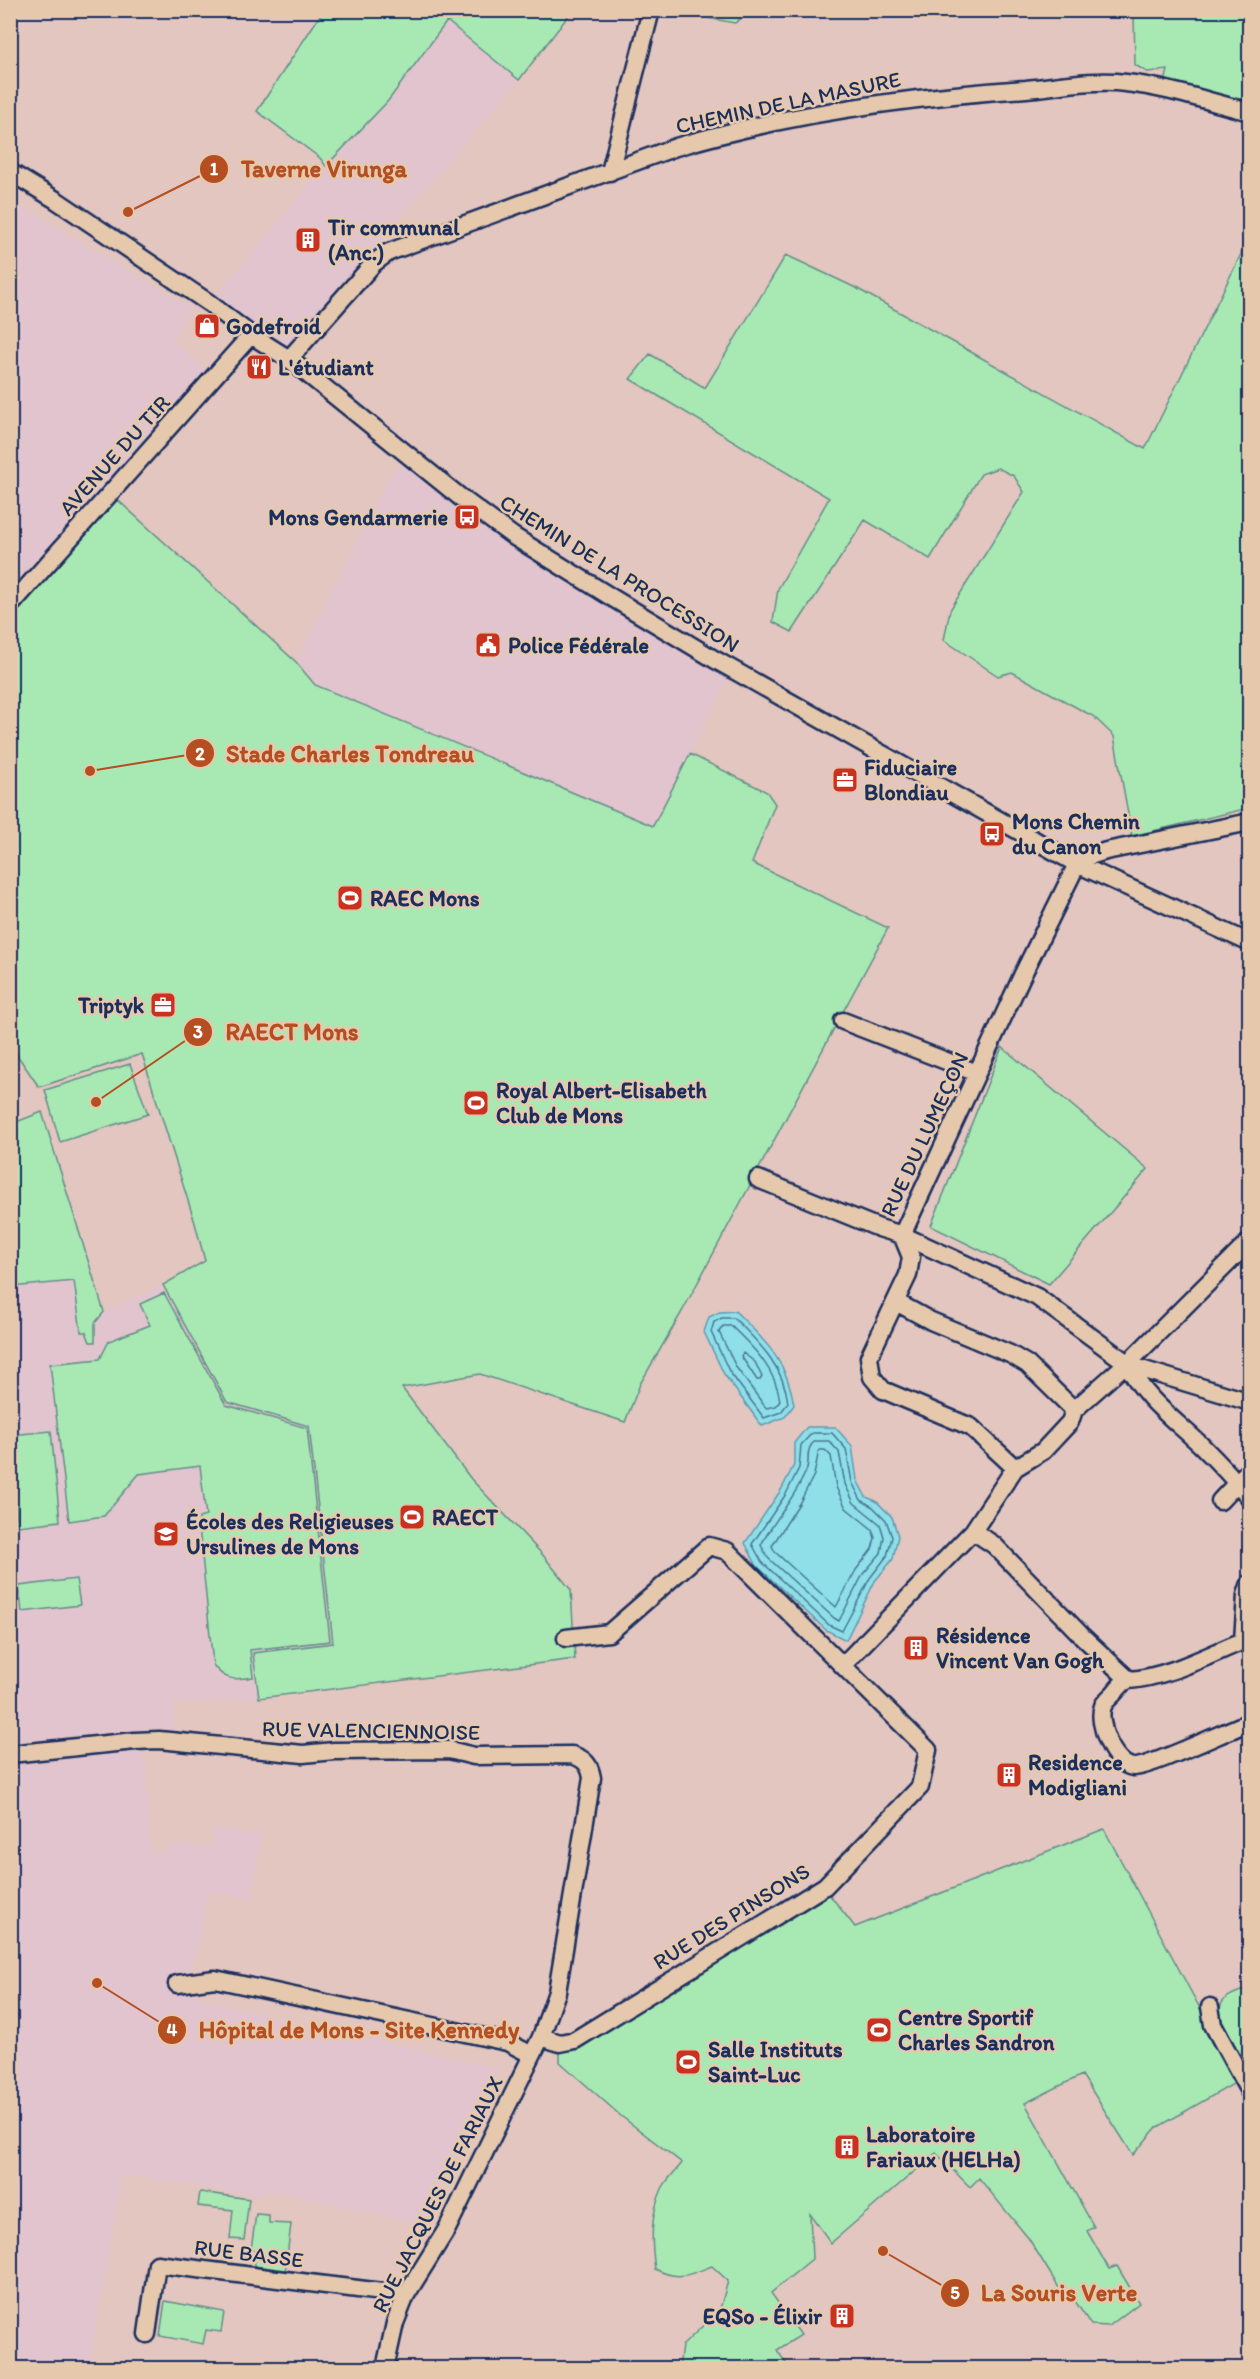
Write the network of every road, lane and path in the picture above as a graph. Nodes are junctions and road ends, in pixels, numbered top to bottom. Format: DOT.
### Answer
graph roads {
  1 [pos="651,10"];
  2 [pos="1250,112"];
  3 [pos="10,172"];
  4 [pos="610,172"];
  5 [pos="251,335"];
  6 [pos="289,359"];
  7 [pos="10,606"];
  8 [pos="1250,822"];
  9 [pos="1077,864"];
  10 [pos="1250,943"];
  11 [pos="843,1021"];
  12 [pos="977,1073"];
  13 [pos="758,1179"];
  14 [pos="902,1235"];
  15 [pos="1250,1241"];
  16 [pos="896,1302"];
  17 [pos="1127,1363"];
  18 [pos="1250,1402"];
  19 [pos="1074,1410"];
  20 [pos="1015,1468"];
  21 [pos="1250,1469"];
  22 [pos="1236,1482"];
  23 [pos="1250,1498"];
  24 [pos="1220,1501"];
  25 [pos="973,1531"];
  26 [pos="1250,1583"];
  27 [pos="566,1638"];
  28 [pos="843,1665"];
  29 [pos="1129,1680"];
  30 [pos="1250,1722"];
  31 [pos="10,1754"];
  32 [pos="586,1762"];
  33 [pos="177,1984"];
  34 [pos="1209,2007"];
  35 [pos="541,2037"];
  36 [pos="532,2055"];
  37 [pos="1250,2092"];
  38 [pos="406,2295"];
  39 [pos="147,2334"];
  40 [pos="384,2368"];
  1 -- 4 [label="street"];
  2 -- 4 [label="street, CHEMIN DE LA MASURE"];
  3 -- 5 [label="street, CHEMIN DE LA PROCESSION"];
  4 -- 6 [label="street, CHEMIN DE LA MASURE"];
  5 -- 6 [label="street, CHEMIN DE LA PROCESSION"];
  5 -- 7 [label="street, AVENUE DU TIR"];
  6 -- 9 [label="street, CHEMIN DE LA PROCESSION"];
  8 -- 9 [label="street"];
  9 -- 10 [label="street, CHEMIN DE LA PROCESSION"];
  9 -- 12 [label="street, RUE DU LUMEÇON"];
  11 -- 12 [label="street"];
  12 -- 14 [label="street, RUE DU LUMEÇON"];
  13 -- 14 [label="street"];
  14 -- 16 [label="street"];
  14 -- 17 [label="street, RUE DU LUMEÇON"];
  15 -- 17 [label="street"];
  16 -- 19 [label="street"];
  16 -- 20 [label="street"];
  17 -- 18 [label="street, RUE DU LUMEÇON"];
  17 -- 19 [label="street"];
  17 -- 22 [label="street"];
  19 -- 20 [label="street"];
  20 -- 25 [label="street"];
  21 -- 22 [label="street"];
  22 -- 23 [label="street"];
  22 -- 24 [label="street"];
  25 -- 28 [label="street"];
  25 -- 29 [label="street"];
  26 -- 29 [label="street"];
  27 -- 28 [label="street"];
  28 -- 35 [label="street, RUE DES PINSONS"];
  29 -- 30 [label="street"];
  31 -- 32 [label="street, RUE VALENCIENNOISE"];
  32 -- 35 [label="street, RUE JACQUES DE FARIAUX"];
  33 -- 36 [label="street"];
  34 -- 37 [label="street"];
  35 -- 36 [label="street, RUE JACQUES DE FARIAUX"];
  36 -- 38 [label="street, RUE JACQUES DE FARIAUX"];
  38 -- 39 [label="street, RUE BASSE"];
  38 -- 40 [label="street, RUE JACQUES DE FARIAUX"];
}
